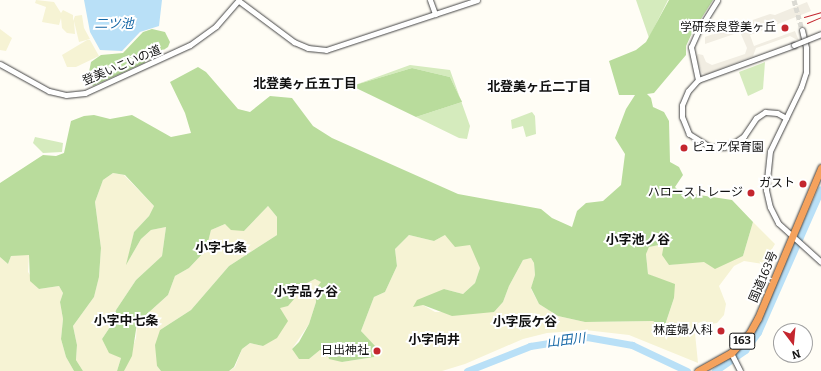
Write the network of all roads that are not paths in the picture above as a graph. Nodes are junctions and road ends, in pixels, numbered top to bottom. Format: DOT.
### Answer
graph roads {
  1 [pos="239,0"];
  2 [pos="430,0"];
  3 [pos="477,0"];
  4 [pos="717,0"];
  5 [pos="435,14"];
  6 [pos="802,30"];
  7 [pos="821,34"];
  8 [pos="0,64"];
  9 [pos="698,80"];
  10 [pos="786,118"];
  11 [pos="821,168"];
  12 [pos="793,236"];
  13 [pos="821,262"];
  14 [pos="732,355"];
  15 [pos="700,370"];
  16 [pos="740,371"];
  1 -- 5 [label="street"];
  1 -- 8 [label="street, 登美いこいの道"];
  2 -- 5 [label="street"];
  3 -- 5 [label="street"];
  4 -- 9 [label="street"];
  6 -- 10 [label="street"];
  7 -- 9 [label="street, bridge"];
  9 -- 10 [label="street"];
  10 -- 12 [label="street"];
  11 -- 12 [label="highway, 国道163号 / 163"];
  12 -- 13 [label="street"];
  12 -- 14 [label="highway, 国道163号 / 163"];
  14 -- 15 [label="highway, 国道163号 / 163"];
  14 -- 16 [label="street"];
}
